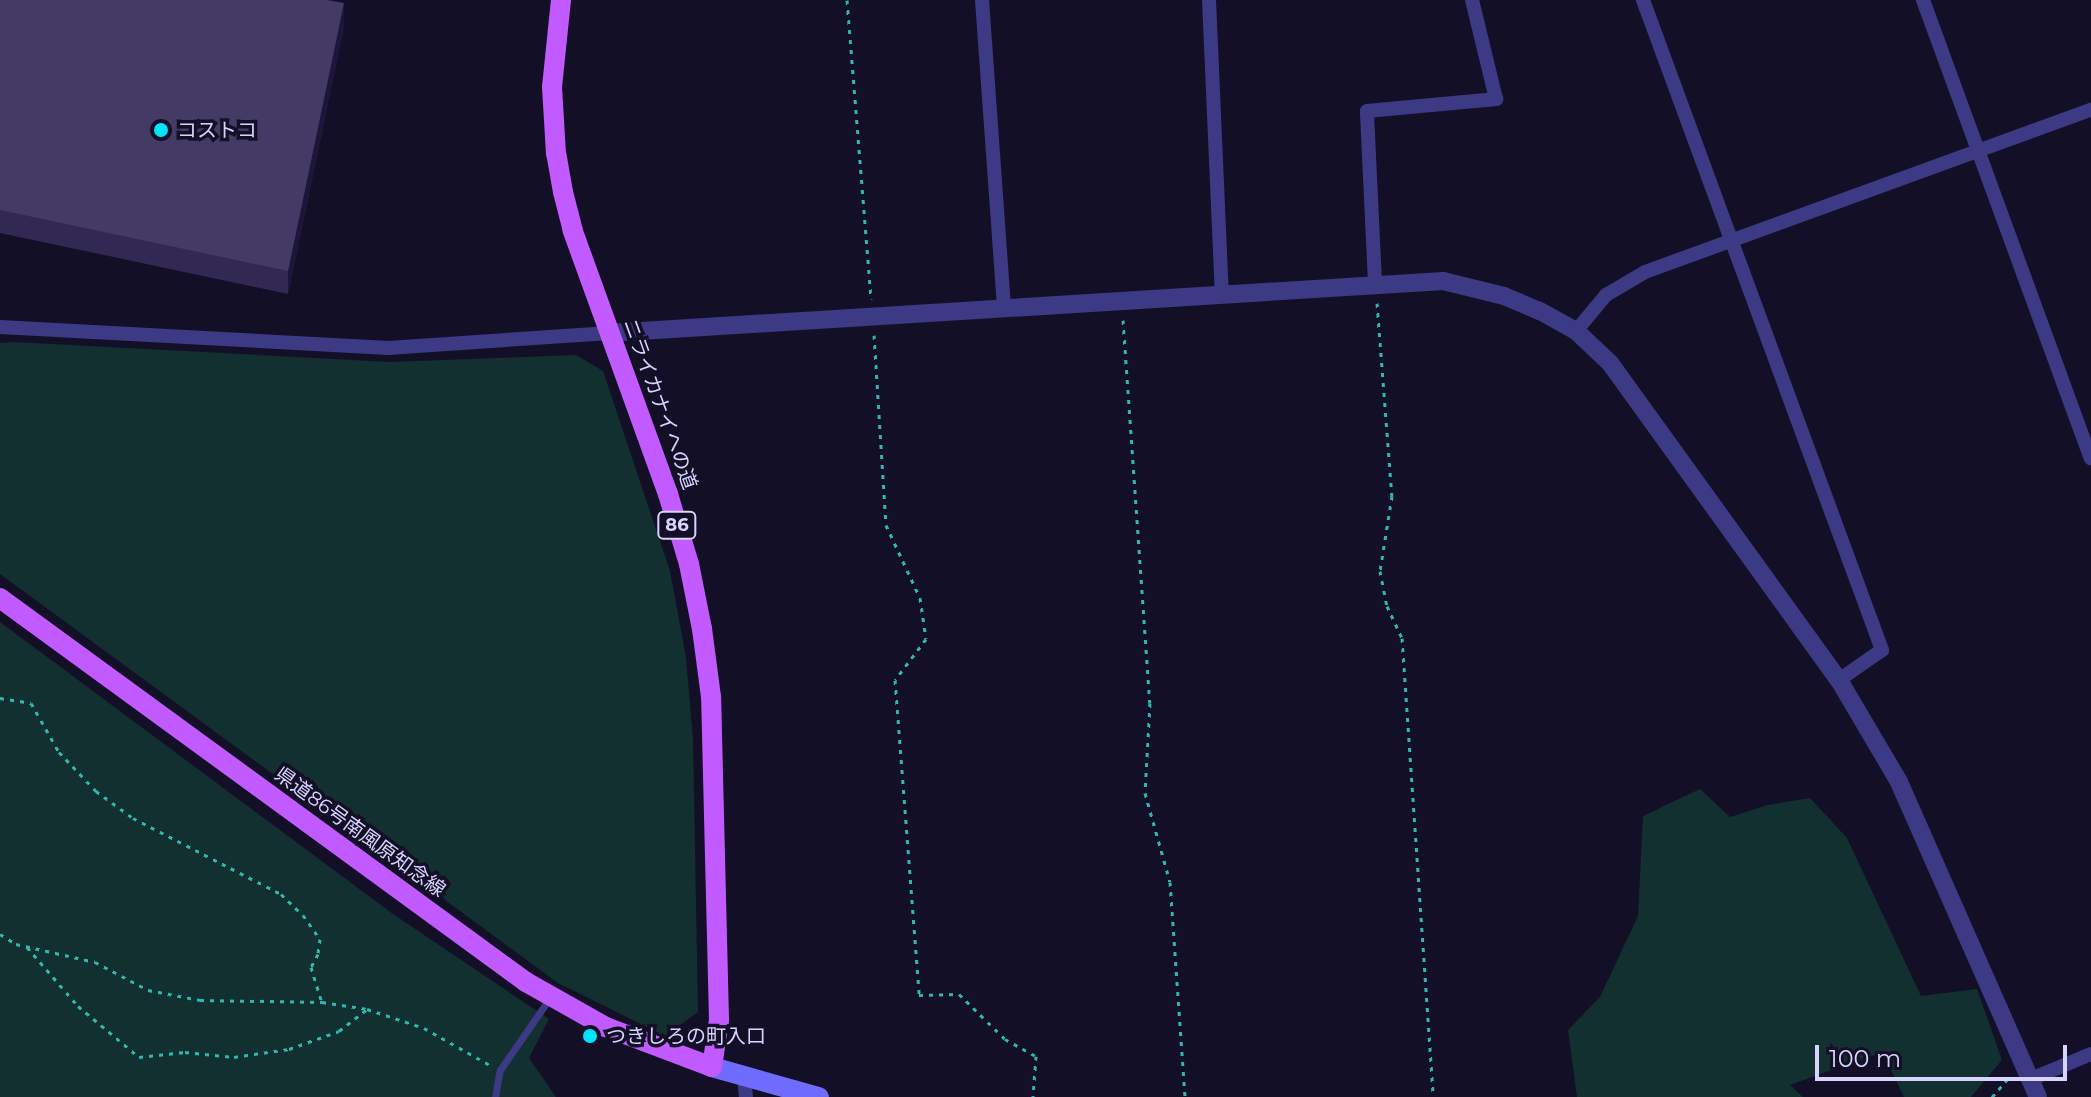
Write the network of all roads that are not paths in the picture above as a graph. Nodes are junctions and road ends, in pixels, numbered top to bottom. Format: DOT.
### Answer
graph roads {
  1 [pos="561,0"];
  2 [pos="982,0"];
  3 [pos="1209,0"];
  4 [pos="1472,0"];
  5 [pos="1643,0"];
  6 [pos="1923,0"];
  7 [pos="2091,110"];
  8 [pos="1979,151"];
  9 [pos="1731,241"];
  10 [pos="1375,283"];
  11 [pos="1222,293"];
  12 [pos="1004,308"];
  13 [pos="0,327"];
  14 [pos="1576,331"];
  15 [pos="609,333"];
  16 [pos="2091,458"];
  17 [pos="0,598"];
  18 [pos="1839,680"];
  19 [pos="551,997"];
  20 [pos="2091,1054"];
  21 [pos="712,1067"];
  22 [pos="2027,1070"];
  23 [pos="744,1075"];
  24 [pos="495,1097"];
  25 [pos="746,1097"];
  26 [pos="819,1097"];
  27 [pos="2038,1097"];
  1 -- 15 [label="main road, ニライカナイへの道 / 86"];
  2 -- 12 [label="street"];
  3 -- 11 [label="street"];
  4 -- 10 [label="street"];
  5 -- 9 [label="street"];
  6 -- 8 [label="street"];
  7 -- 8 [label="street"];
  8 -- 9 [label="street"];
  8 -- 16 [label="street"];
  9 -- 14 [label="street"];
  9 -- 18 [label="street"];
  10 -- 11 [label="street"];
  10 -- 14 [label="street"];
  11 -- 12 [label="street"];
  12 -- 15 [label="street"];
  13 -- 15 [label="street"];
  14 -- 18 [label="street"];
  15 -- 21 [label="main road, ニライカナイへの道 / 86"];
  17 -- 19 [label="main road, 県道86号南風原知念線"];
  18 -- 22 [label="street"];
  19 -- 21 [label="main road, 県道86号南風原知念線"];
  19 -- 24 [label="lane"];
  20 -- 22 [label="street"];
  21 -- 23 [label="main road"];
  22 -- 27 [label="street"];
  23 -- 25 [label="street"];
  23 -- 26 [label="main road"];
}
